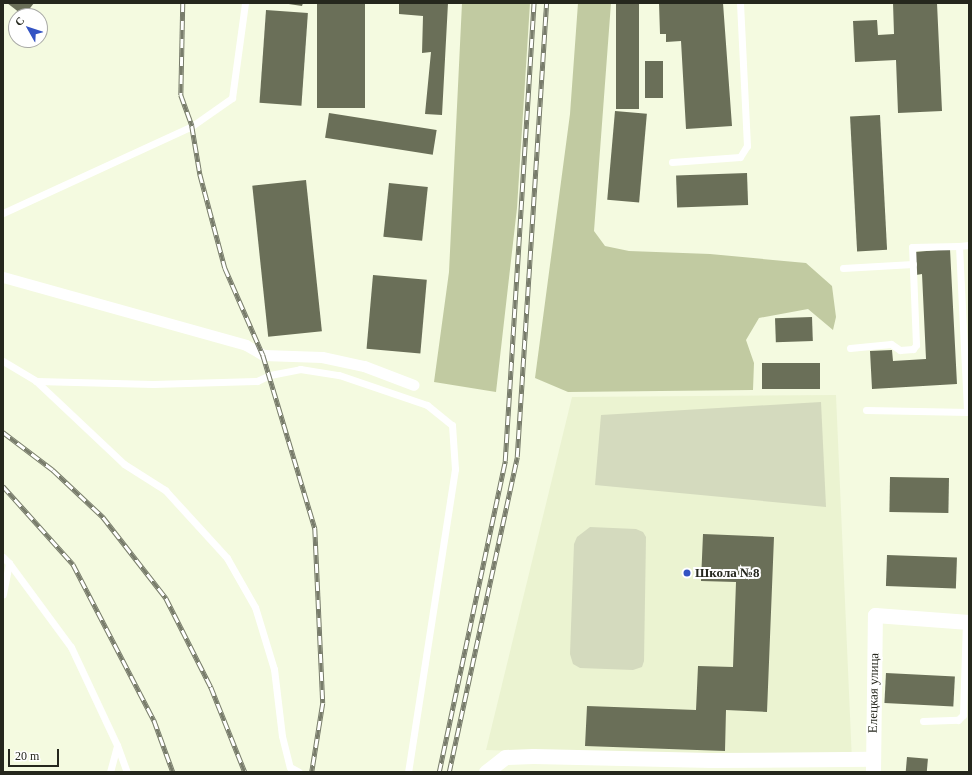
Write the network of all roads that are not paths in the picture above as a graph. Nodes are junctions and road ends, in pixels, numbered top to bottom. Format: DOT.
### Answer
graph roads {
  1 [pos="245,3"];
  2 [pos="740,3"];
  3 [pos="672,162"];
  4 [pos="3,213"];
  5 [pos="969,245"];
  6 [pos="959,246"];
  7 [pos="913,264"];
  8 [pos="843,268"];
  9 [pos="3,277"];
  10 [pos="850,348"];
  11 [pos="3,361"];
  12 [pos="36,381"];
  13 [pos="414,385"];
  14 [pos="866,410"];
  15 [pos="968,412"];
  16 [pos="3,557"];
  17 [pos="9,563"];
  18 [pos="3,594"];
  19 [pos="968,622"];
  20 [pos="923,721"];
  21 [pos="117,745"];
  22 [pos="711,766"];
  23 [pos="873,766"];
  24 [pos="110,772"];
  25 [pos="127,772"];
  26 [pos="299,772"];
  27 [pos="408,772"];
  28 [pos="486,772"];
  1 -- 4 [label="lane"];
  2 -- 3 [label="lane"];
  5 -- 6 [label="lane"];
  6 -- 7 [label="lane"];
  6 -- 15 [label="lane"];
  7 -- 8 [label="lane"];
  7 -- 10 [label="lane"];
  9 -- 13 [label="street"];
  11 -- 12 [label="lane"];
  12 -- 26 [label="lane"];
  12 -- 27 [label="lane"];
  14 -- 15 [label="lane"];
  16 -- 17 [label="lane"];
  17 -- 18 [label="lane"];
  17 -- 21 [label="lane"];
  19 -- 20 [label="lane"];
  19 -- 23 [label="street, Елецкая улица"];
  21 -- 24 [label="lane"];
  21 -- 25 [label="lane"];
  22 -- 23 [label="street"];
  22 -- 28 [label="street"];
}
